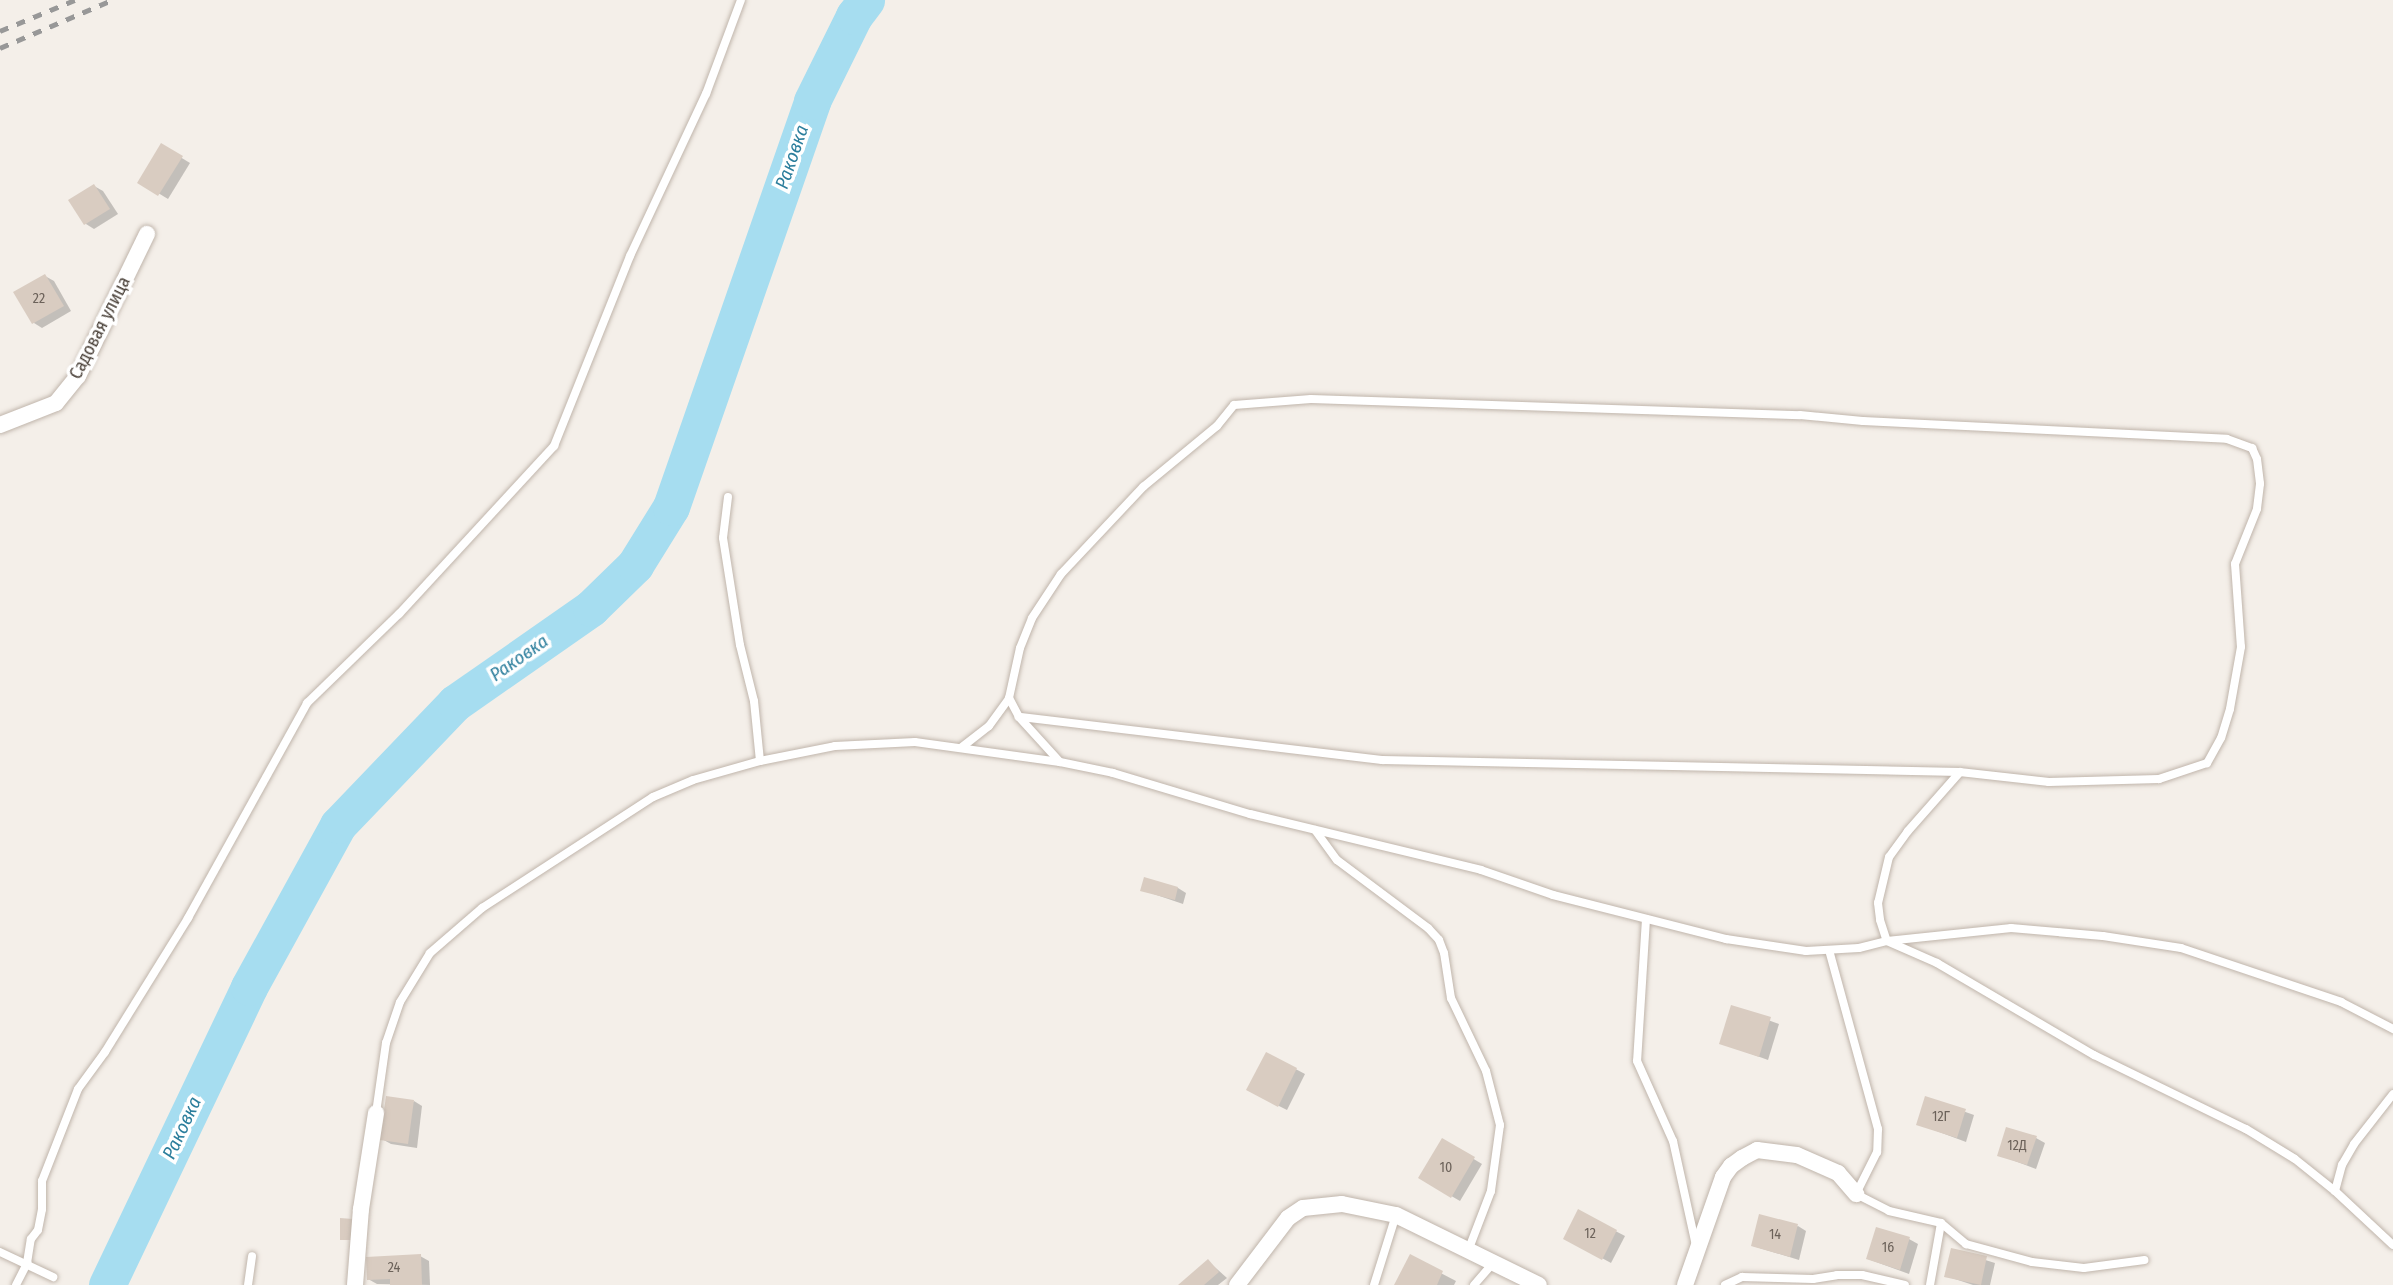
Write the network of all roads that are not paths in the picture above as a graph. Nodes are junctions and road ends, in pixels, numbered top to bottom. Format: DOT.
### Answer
graph roads {
  1 [pos="741,0"];
  2 [pos="147,234"];
  3 [pos="0,425"];
  4 [pos="728,497"];
  5 [pos="1009,698"];
  6 [pos="1019,717"];
  7 [pos="962,747"];
  8 [pos="760,761"];
  9 [pos="1060,762"];
  10 [pos="1960,772"];
  11 [pos="1315,830"];
  12 [pos="1646,919"];
  13 [pos="1887,941"];
  14 [pos="1829,950"];
  15 [pos="2393,1029"];
  16 [pos="2393,1094"];
  17 [pos="376,1113"];
  18 [pos="2335,1191"];
  19 [pos="1856,1194"];
  20 [pos="1396,1215"];
  21 [pos="1941,1223"];
  22 [pos="2393,1245"];
  23 [pos="1697,1249"];
  24 [pos="0,1252"];
  25 [pos="1467,1252"];
  26 [pos="252,1256"];
  27 [pos="2144,1260"];
  28 [pos="1494,1262"];
  29 [pos="27,1263"];
  30 [pos="53,1277"];
  31 [pos="16,1285"];
  32 [pos="248,1285"];
  33 [pos="355,1285"];
  34 [pos="1237,1285"];
  35 [pos="1374,1285"];
  36 [pos="1474,1285"];
  37 [pos="1539,1285"];
  38 [pos="1685,1285"];
  39 [pos="1725,1285"];
  40 [pos="1905,1285"];
  41 [pos="1930,1285"];
  1 -- 29 [label="lane"];
  2 -- 3 [label="street, Садовая улица"];
  4 -- 8 [label="lane"];
  5 -- 6 [label="lane"];
  5 -- 7 [label="lane"];
  5 -- 10 [label="lane"];
  6 -- 9 [label="lane"];
  6 -- 10 [label="lane"];
  7 -- 8 [label="lane"];
  7 -- 9 [label="lane"];
  8 -- 17 [label="lane"];
  9 -- 11 [label="lane"];
  10 -- 13 [label="lane"];
  11 -- 12 [label="lane"];
  11 -- 25 [label="lane"];
  12 -- 14 [label="lane"];
  12 -- 23 [label="lane"];
  13 -- 14 [label="lane"];
  13 -- 15 [label="lane"];
  13 -- 18 [label="lane"];
  14 -- 19 [label="lane"];
  16 -- 18 [label="lane"];
  17 -- 33 [label="street"];
  18 -- 22 [label="lane"];
  19 -- 21 [label="lane"];
  19 -- 23 [label="street"];
  20 -- 25 [label="street"];
  20 -- 34 [label="street"];
  20 -- 35 [label="lane"];
  21 -- 27 [label="lane"];
  21 -- 41 [label="lane"];
  23 -- 38 [label="street"];
  24 -- 29 [label="lane"];
  25 -- 28 [label="street"];
  26 -- 32 [label="lane"];
  28 -- 36 [label="lane"];
  28 -- 37 [label="street"];
  29 -- 30 [label="lane"];
  29 -- 31 [label="lane"];
  39 -- 40 [label="lane"];
}
